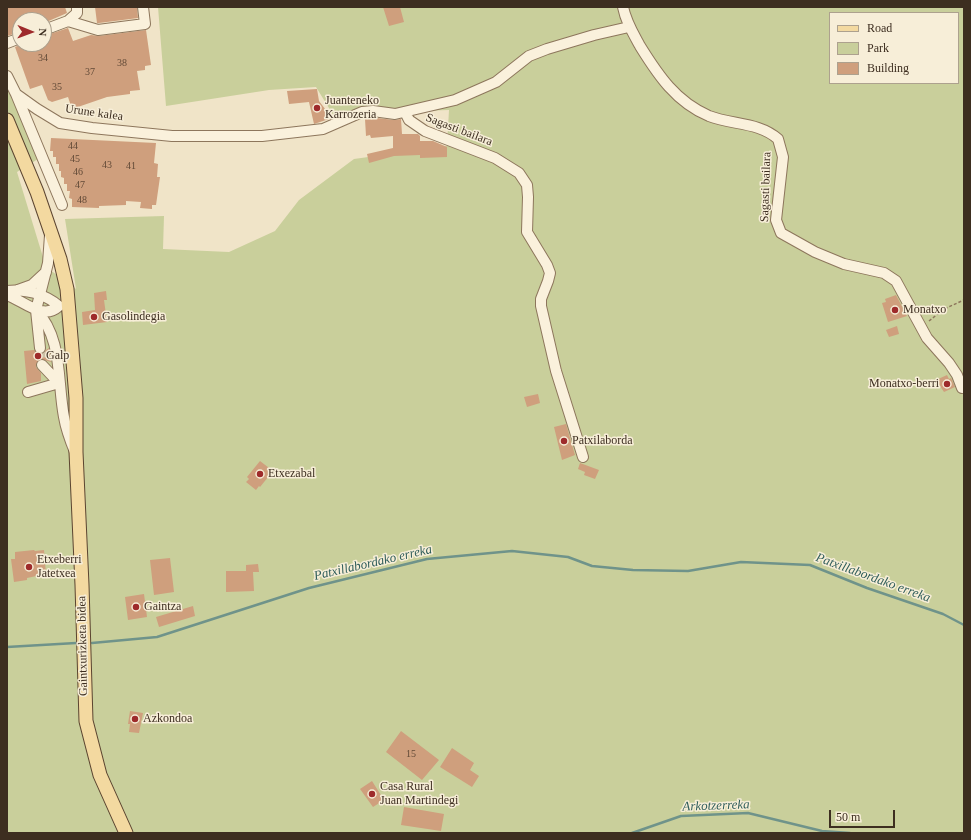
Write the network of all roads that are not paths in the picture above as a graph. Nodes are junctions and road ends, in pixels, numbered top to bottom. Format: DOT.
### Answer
graph roads {
  1 [pos="77,7"];
  2 [pos="144,7"];
  3 [pos="624,7"];
  4 [pos="68,21"];
  5 [pos="52,27"];
  6 [pos="629,28"];
  7 [pos="7,76"];
  8 [pos="16,94"];
  9 [pos="405,112"];
  10 [pos="7,120"];
  11 [pos="172,136"];
  12 [pos="62,206"];
  13 [pos="50,231"];
  14 [pos="46,272"];
  15 [pos="67,289"];
  16 [pos="9,292"];
  17 [pos="40,295"];
  18 [pos="59,306"];
  19 [pos="36,310"];
  20 [pos="40,348"];
  21 [pos="72,352"];
  22 [pos="42,365"];
  23 [pos="59,383"];
  24 [pos="962,388"];
  25 [pos="28,392"];
  26 [pos="76,452"];
  27 [pos="583,457"];
  28 [pos="126,833"];
  1 -- 4 [label="street"];
  2 -- 4 [label="street"];
  3 -- 6 [label="street, Sagasti bailara"];
  4 -- 5 [label="street"];
  6 -- 9 [label="street, Sagasti bailara"];
  6 -- 24 [label="street, Sagasti bailara"];
  7 -- 8 [label="street, Urune kalea"];
  8 -- 11 [label="street, Urune kalea"];
  8 -- 12 [label="street"];
  9 -- 11 [label="street, Sagasti bailara"];
  9 -- 27 [label="street, Sagasti bailara"];
  10 -- 13 [label="main road, Gaintxurizketa bidea"];
  13 -- 14 [label="street"];
  13 -- 15 [label="main road, Gaintxurizketa bidea"];
  13 -- 18 [label="main road, Gaintxurizketa bidea"];
  14 -- 16 [label="street"];
  14 -- 17 [label="street"];
  15 -- 18 [label="main road"];
  15 -- 21 [label="main road, Gaintxurizketa bidea"];
  16 -- 17 [label="street"];
  16 -- 19 [label="street"];
  17 -- 18 [label="street"];
  17 -- 19 [label="street"];
  18 -- 19 [label="street"];
  18 -- 21 [label="main road, Gaintxurizketa bidea"];
  18 -- 26 [label="main road, Gaintxurizketa bidea"];
  19 -- 20 [label="street"];
  19 -- 23 [label="street"];
  21 -- 26 [label="main road, Gaintxurizketa bidea"];
  22 -- 23 [label="street"];
  23 -- 25 [label="street"];
  23 -- 26 [label="street"];
  26 -- 28 [label="main road, Gaintxurizketa bidea"];
}
